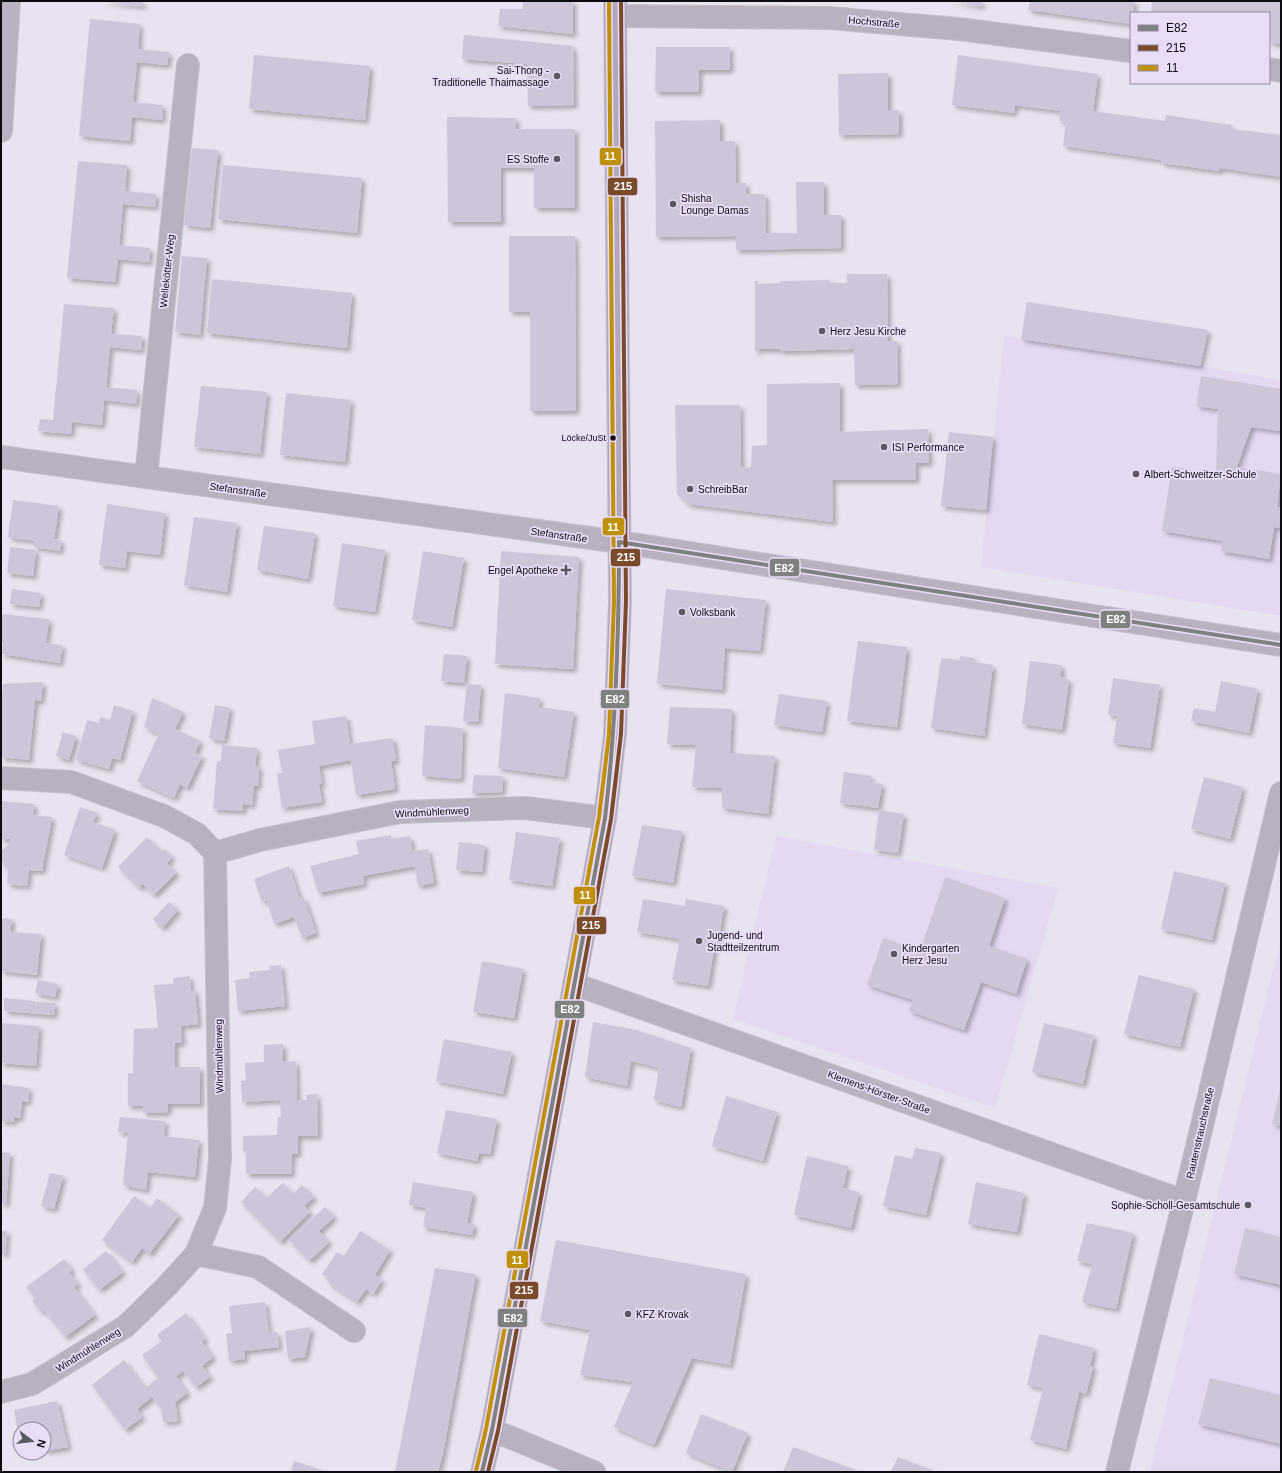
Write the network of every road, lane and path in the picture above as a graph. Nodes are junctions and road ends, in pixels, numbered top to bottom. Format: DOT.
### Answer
graph roads {
  1 [pos="9,1"];
  2 [pos="616,8"];
  3 [pos="1130,51"];
  4 [pos="188,65"];
  5 [pos="1270,69"];
  6 [pos="1281,71"];
  7 [pos="1,131"];
  8 [pos="1,457"];
  9 [pos="146,476"];
  10 [pos="619,542"];
  11 [pos="1281,645"];
  12 [pos="1,778"];
  13 [pos="1281,793"];
  14 [pos="606,818"];
  15 [pos="215,853"];
  16 [pos="574,984"];
  17 [pos="1184,1200"];
  18 [pos="196,1254"];
  19 [pos="354,1331"];
  20 [pos="1,1392"];
  21 [pos="492,1430"];
  22 [pos="482,1472"];
  23 [pos="594,1472"];
  24 [pos="1117,1472"];
  1 -- 7 [label="street"];
  2 -- 3 [label="street, Hochstraße"];
  2 -- 10 [label="main road"];
  4 -- 9 [label="street, Wellekötter-Weg"];
  5 -- 6 [label="street"];
  8 -- 9 [label="street, Stefanstraße"];
  9 -- 10 [label="street, Stefanstraße"];
  10 -- 11 [label="street, Stefanstraße"];
  10 -- 14 [label="main road"];
  12 -- 15 [label="street"];
  13 -- 17 [label="street, Rautenstrauchstraße"];
  14 -- 15 [label="street, Windmühlenweg"];
  14 -- 16 [label="main road"];
  15 -- 18 [label="street, Windmühlenweg"];
  16 -- 17 [label="street, Klemens-Hörster-Straße"];
  16 -- 21 [label="main road"];
  17 -- 24 [label="street, Rautenstrauchstraße"];
  18 -- 19 [label="street"];
  18 -- 20 [label="street, Windmühlenweg"];
  21 -- 22 [label="main road"];
  21 -- 23 [label="street"];
}
